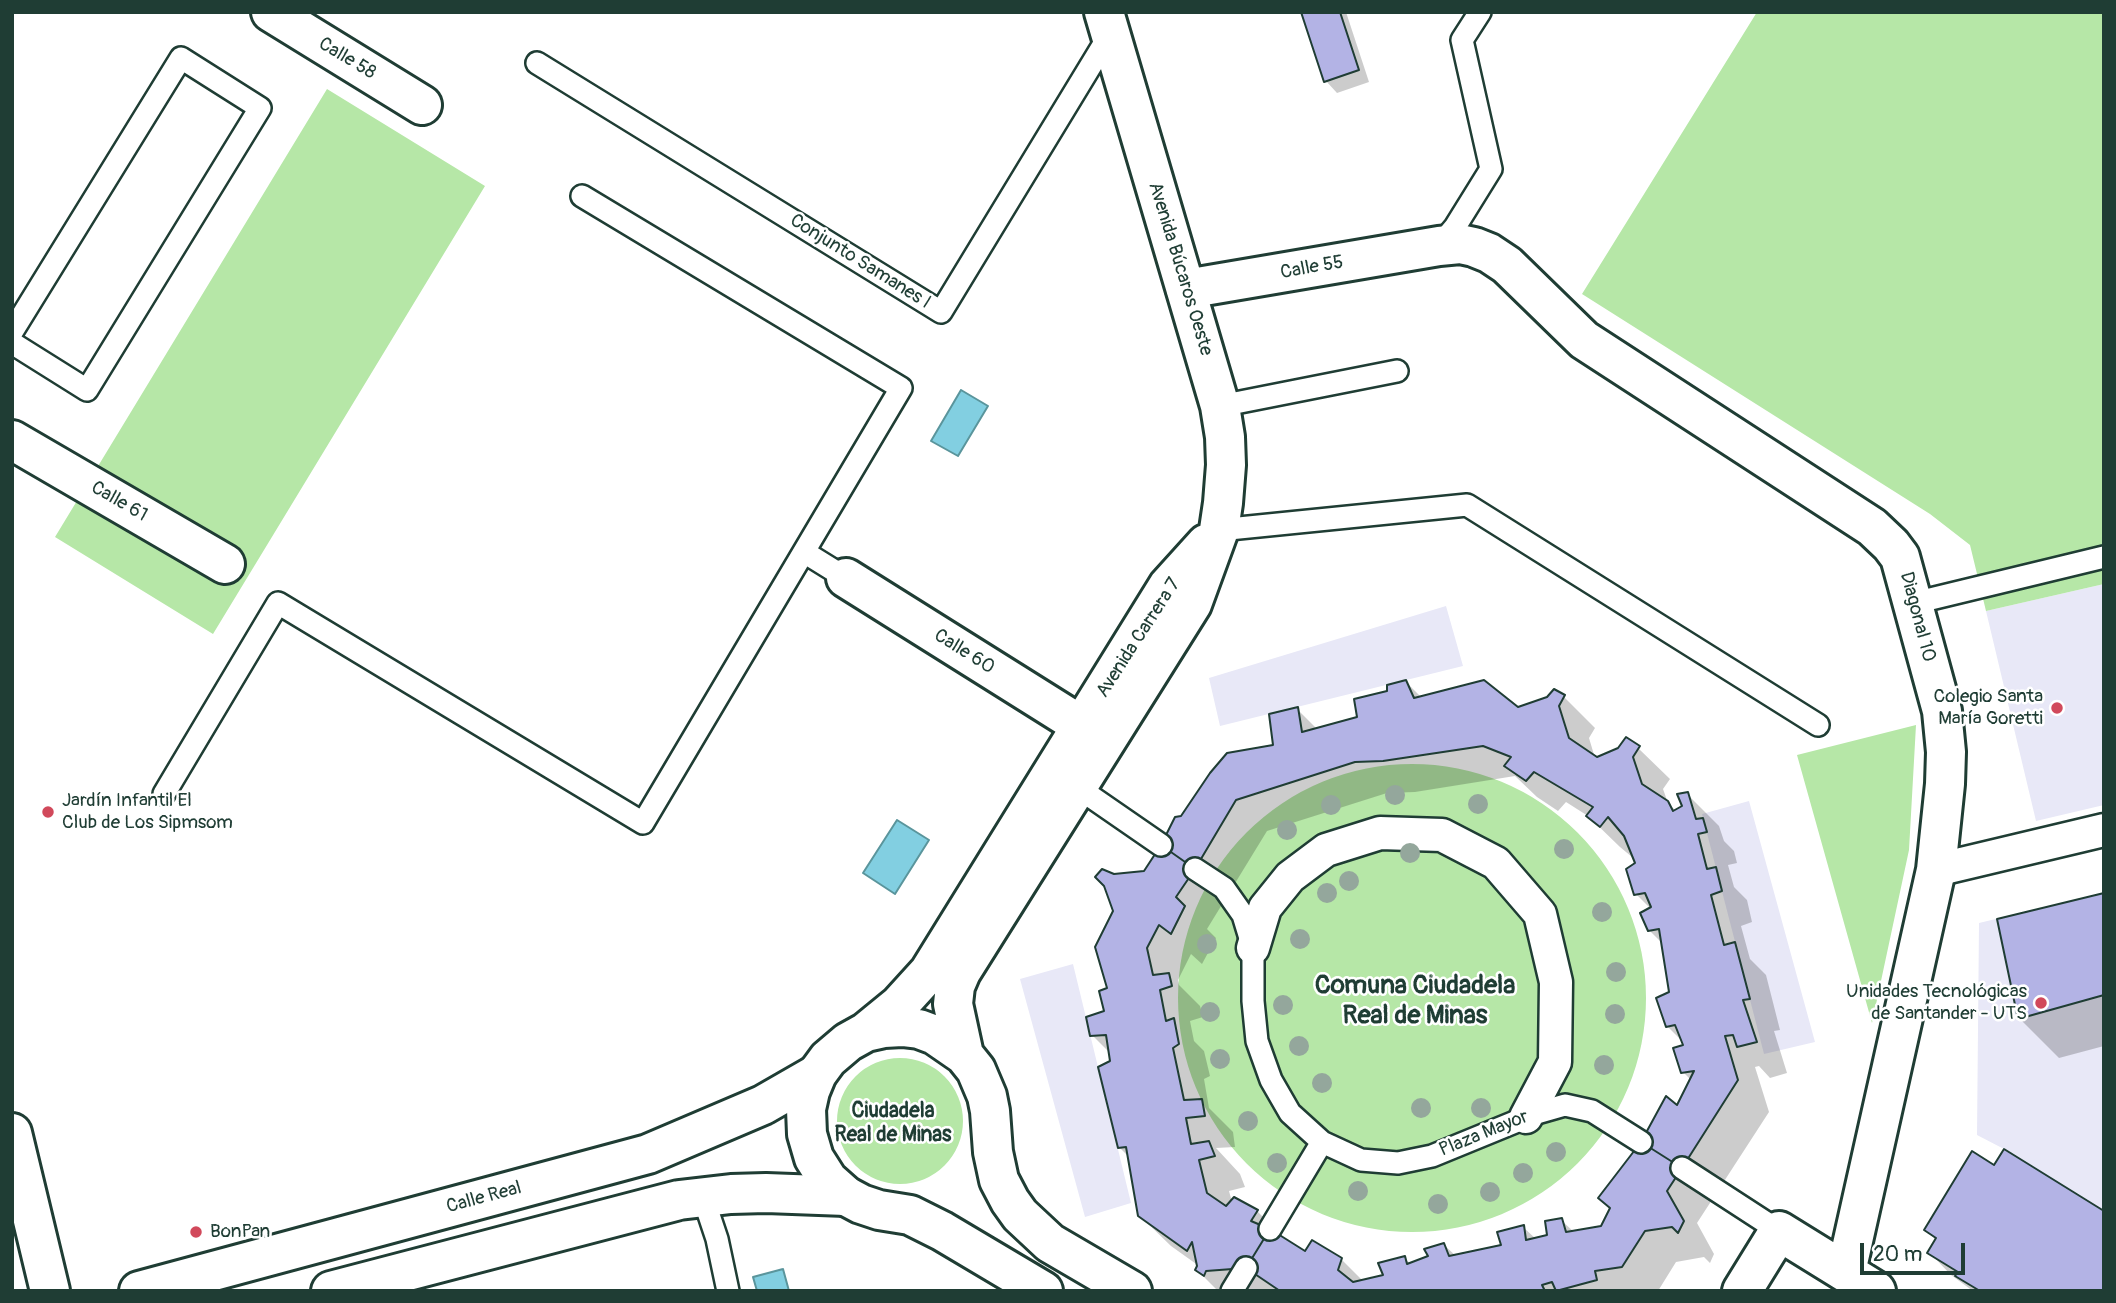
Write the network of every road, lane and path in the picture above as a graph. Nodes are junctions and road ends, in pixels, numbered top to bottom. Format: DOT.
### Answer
graph roads {
  1 [pos="271,12"];
  2 [pos="1480,12"];
  3 [pos="1107,23"];
  4 [pos="537,63"];
  5 [pos="422,105"];
  6 [pos="582,196"];
  7 [pos="1439,246"];
  8 [pos="1185,289"];
  9 [pos="12,332"];
  10 [pos="12,343"];
  11 [pos="1397,371"];
  12 [pos="1220,406"];
  13 [pos="12,440"];
  14 [pos="1219,530"];
  15 [pos="804,552"];
  16 [pos="2104,557"];
  17 [pos="225,565"];
  18 [pos="846,578"];
  19 [pos="1914,603"];
  20 [pos="1818,725"];
  21 [pos="1082,726"];
  22 [pos="1077,788"];
  23 [pos="164,794"];
  24 [pos="2104,830"];
  25 [pos="1161,845"];
  26 [pos="1195,869"];
  27 [pos="1936,870"];
  28 [pos="1253,948"];
  29 [pos="866,1032"];
  30 [pos="964,1055"];
  31 [pos="817,1074"];
  32 [pos="1526,1117"];
  33 [pos="12,1133"];
  34 [pos="1322,1142"];
  35 [pos="1641,1142"];
  36 [pos="1682,1168"];
  37 [pos="846,1196"];
  38 [pos="703,1197"];
  39 [pos="1270,1229"];
  40 [pos="1779,1231"];
  41 [pos="1246,1268"];
  42 [pos="1861,1281"];
  43 [pos="50,1291"];
  44 [pos="139,1291"];
  45 [pos="331,1291"];
  46 [pos="729,1291"];
  47 [pos="1043,1291"];
  48 [pos="1132,1291"];
  49 [pos="1233,1291"];
  50 [pos="1742,1291"];
  1 -- 5 [label="street, Calle 58"];
  2 -- 7 [label="lane"];
  3 -- 4 [label="lane, Conjunto Samanes I"];
  3 -- 8 [label="street, Avenida Búcaros Oeste"];
  6 -- 15 [label="lane"];
  7 -- 8 [label="street, Calle 55"];
  7 -- 19 [label="street, Diagonal 10"];
  8 -- 12 [label="street, Avenida Búcaros Oeste"];
  9 -- 10 [label="lane"];
  11 -- 12 [label="lane"];
  12 -- 14 [label="street, Avenida Búcaros Oeste"];
  13 -- 17 [label="street, Calle 61"];
  14 -- 20 [label="lane"];
  14 -- 21 [label="street, Avenida Carrera 7"];
  14 -- 22 [label="street, Avenida Carrera 7"];
  15 -- 18 [label="lane"];
  15 -- 23 [label="lane"];
  16 -- 19 [label="lane"];
  18 -- 21 [label="street, Calle 60"];
  19 -- 27 [label="street, Diagonal 10"];
  21 -- 29 [label="street, Avenida Carrera 7"];
  22 -- 25 [label="lane"];
  22 -- 30 [label="street, Avenida Carrera 7"];
  24 -- 27 [label="street"];
  26 -- 28 [label="lane, Plaza Mayor"];
  27 -- 42 [label="street, Diagonal 10"];
  28 -- 32 [label="street"];
  28 -- 34 [label="lane, Plaza Mayor"];
  29 -- 30 [label="street"];
  29 -- 31 [label="street, Avenida Carrera 7"];
  30 -- 48 [label="street"];
  31 -- 37 [label="street"];
  31 -- 44 [label="street, Calle Real"];
  32 -- 34 [label="lane, Plaza Mayor"];
  32 -- 35 [label="lane, Plaza Mayor"];
  33 -- 43 [label="street"];
  34 -- 39 [label="lane"];
  36 -- 40 [label="lane"];
  37 -- 38 [label="street"];
  37 -- 47 [label="street"];
  38 -- 45 [label="street"];
  38 -- 46 [label="lane"];
  40 -- 42 [label="street"];
  40 -- 50 [label="street"];
  41 -- 49 [label="lane"];
}
